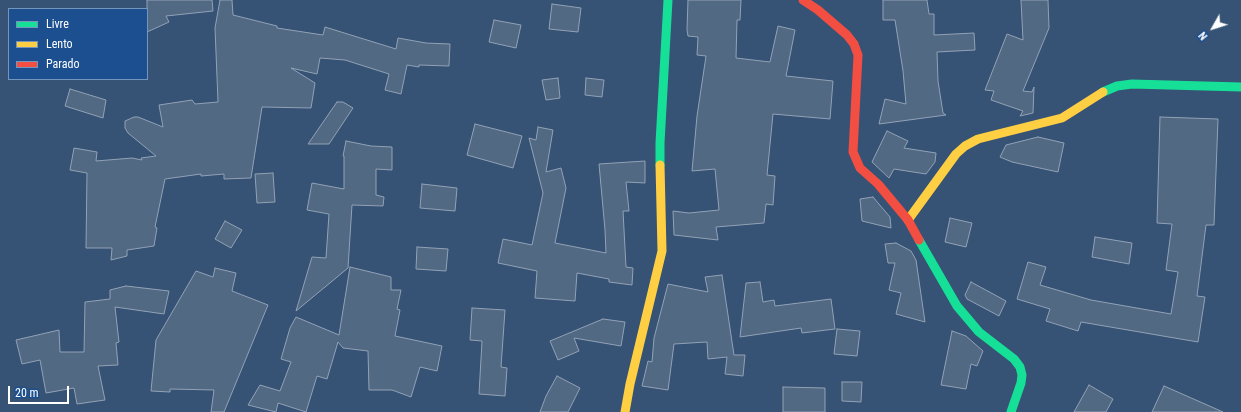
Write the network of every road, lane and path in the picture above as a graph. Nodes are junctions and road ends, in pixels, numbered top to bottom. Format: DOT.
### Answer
graph roads {
  1 [pos="668,0"];
  2 [pos="803,0"];
  3 [pos="1241,87"];
  4 [pos="908,220"];
  5 [pos="625,412"];
  6 [pos="1011,412"];
  1 -- 5 [label="street"];
  2 -- 4 [label="street"];
  3 -- 4 [label="street"];
  4 -- 6 [label="street"];
}
